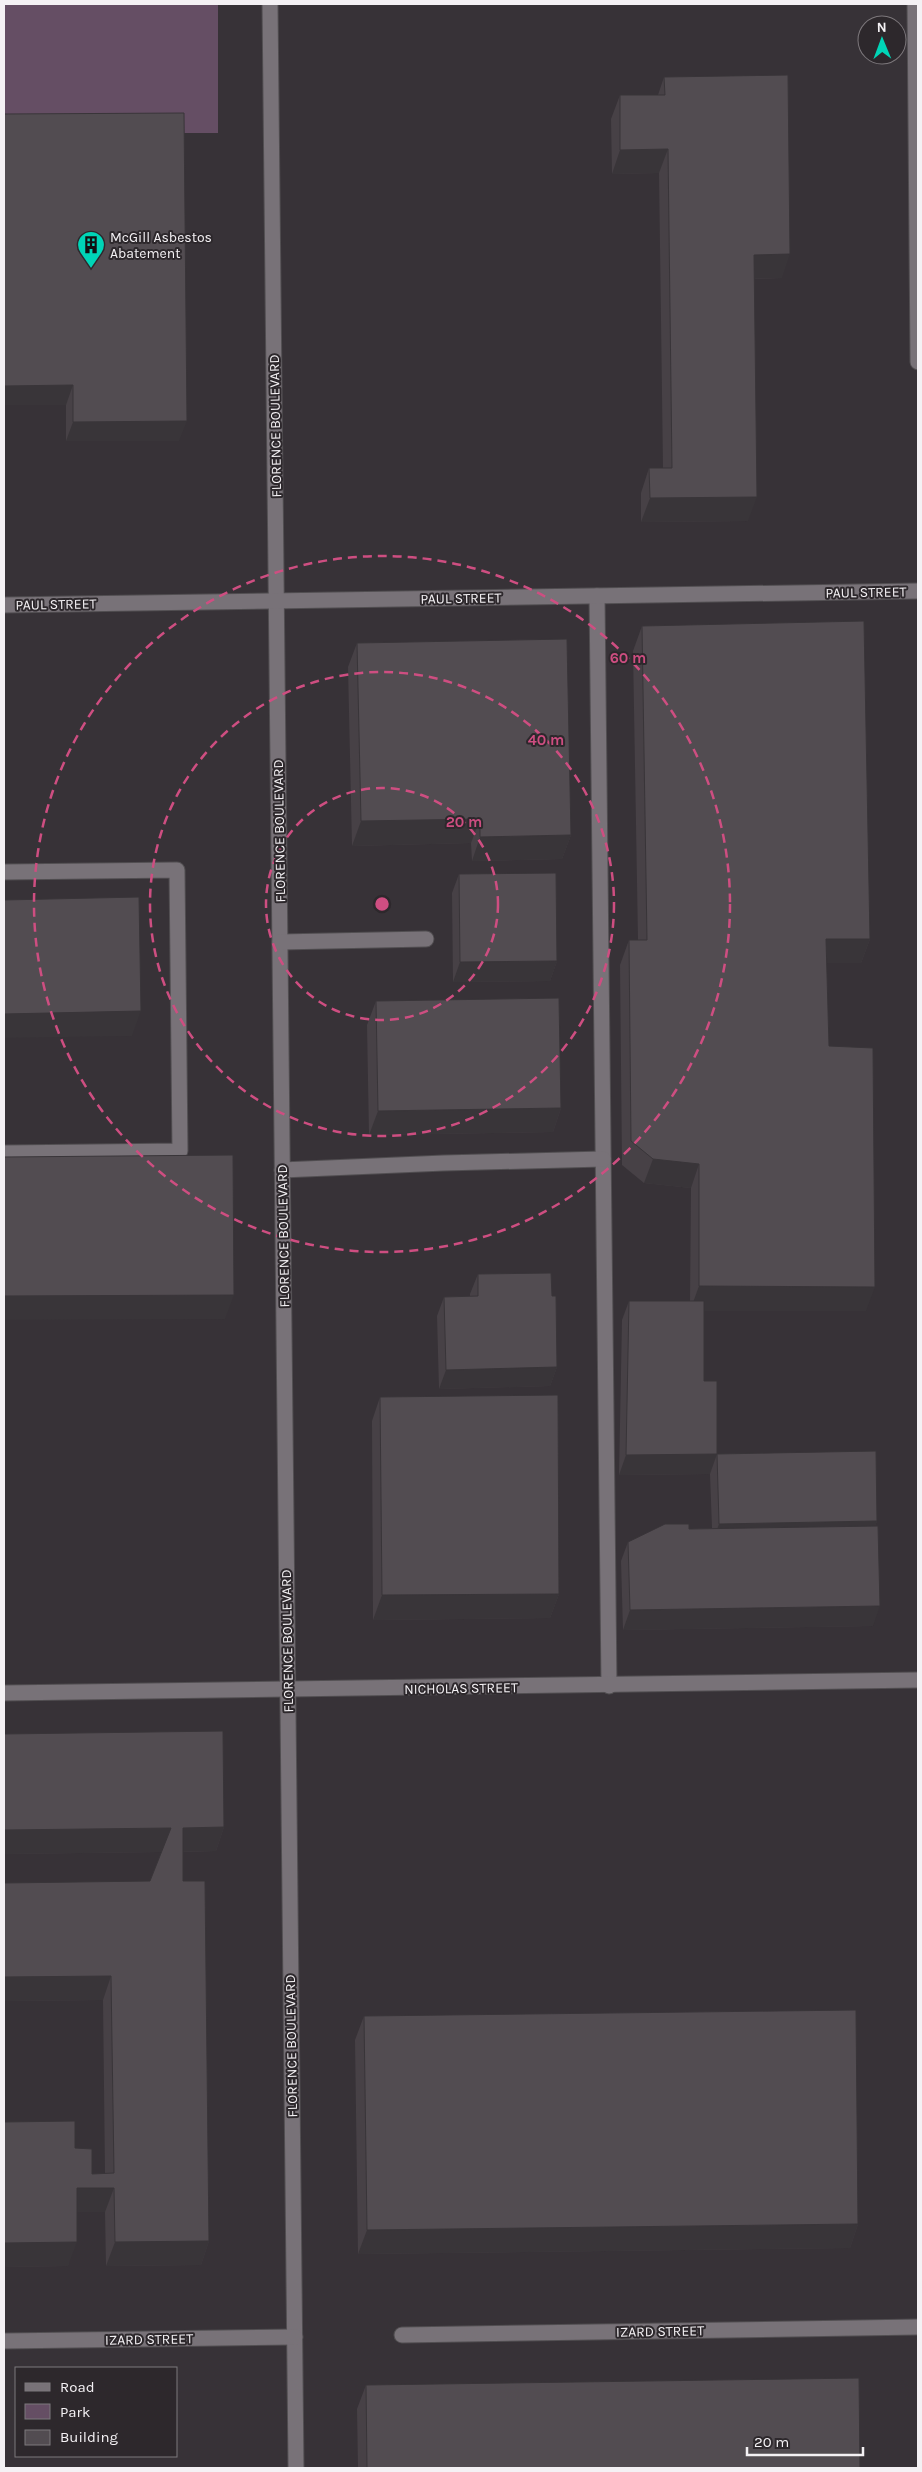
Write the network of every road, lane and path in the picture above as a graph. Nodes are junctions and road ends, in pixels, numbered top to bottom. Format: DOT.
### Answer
graph roads {
  1 [pos="270,4"];
  2 [pos="916,4"];
  3 [pos="918,362"];
  4 [pos="918,591"];
  5 [pos="597,596"];
  6 [pos="276,601"];
  7 [pos="4,605"];
  8 [pos="4,872"];
  9 [pos="426,939"];
  10 [pos="280,942"];
  11 [pos="4,1153"];
  12 [pos="603,1159"];
  13 [pos="282,1170"];
  14 [pos="918,1680"];
  15 [pos="609,1686"];
  16 [pos="287,1690"];
  17 [pos="4,1694"];
  18 [pos="918,2327"];
  19 [pos="402,2335"];
  20 [pos="295,2337"];
  21 [pos="4,2341"];
  22 [pos="296,2468"];
  1 -- 6 [label="street, FLORENCE BOULEVARD"];
  2 -- 3 [label="street"];
  4 -- 5 [label="street, PAUL STREET"];
  5 -- 6 [label="street, PAUL STREET"];
  5 -- 12 [label="street"];
  6 -- 7 [label="street, PAUL STREET"];
  6 -- 10 [label="street, FLORENCE BOULEVARD"];
  8 -- 11 [label="street"];
  9 -- 10 [label="street"];
  10 -- 13 [label="street, FLORENCE BOULEVARD"];
  12 -- 13 [label="street"];
  12 -- 15 [label="street"];
  13 -- 16 [label="street, FLORENCE BOULEVARD"];
  14 -- 15 [label="street, NICHOLAS STREET"];
  15 -- 16 [label="street, NICHOLAS STREET"];
  16 -- 17 [label="street, NICHOLAS STREET"];
  16 -- 20 [label="street, FLORENCE BOULEVARD"];
  18 -- 19 [label="street, IZARD STREET"];
  20 -- 21 [label="street, IZARD STREET"];
  20 -- 22 [label="street, FLORENCE BOULEVARD"];
}
